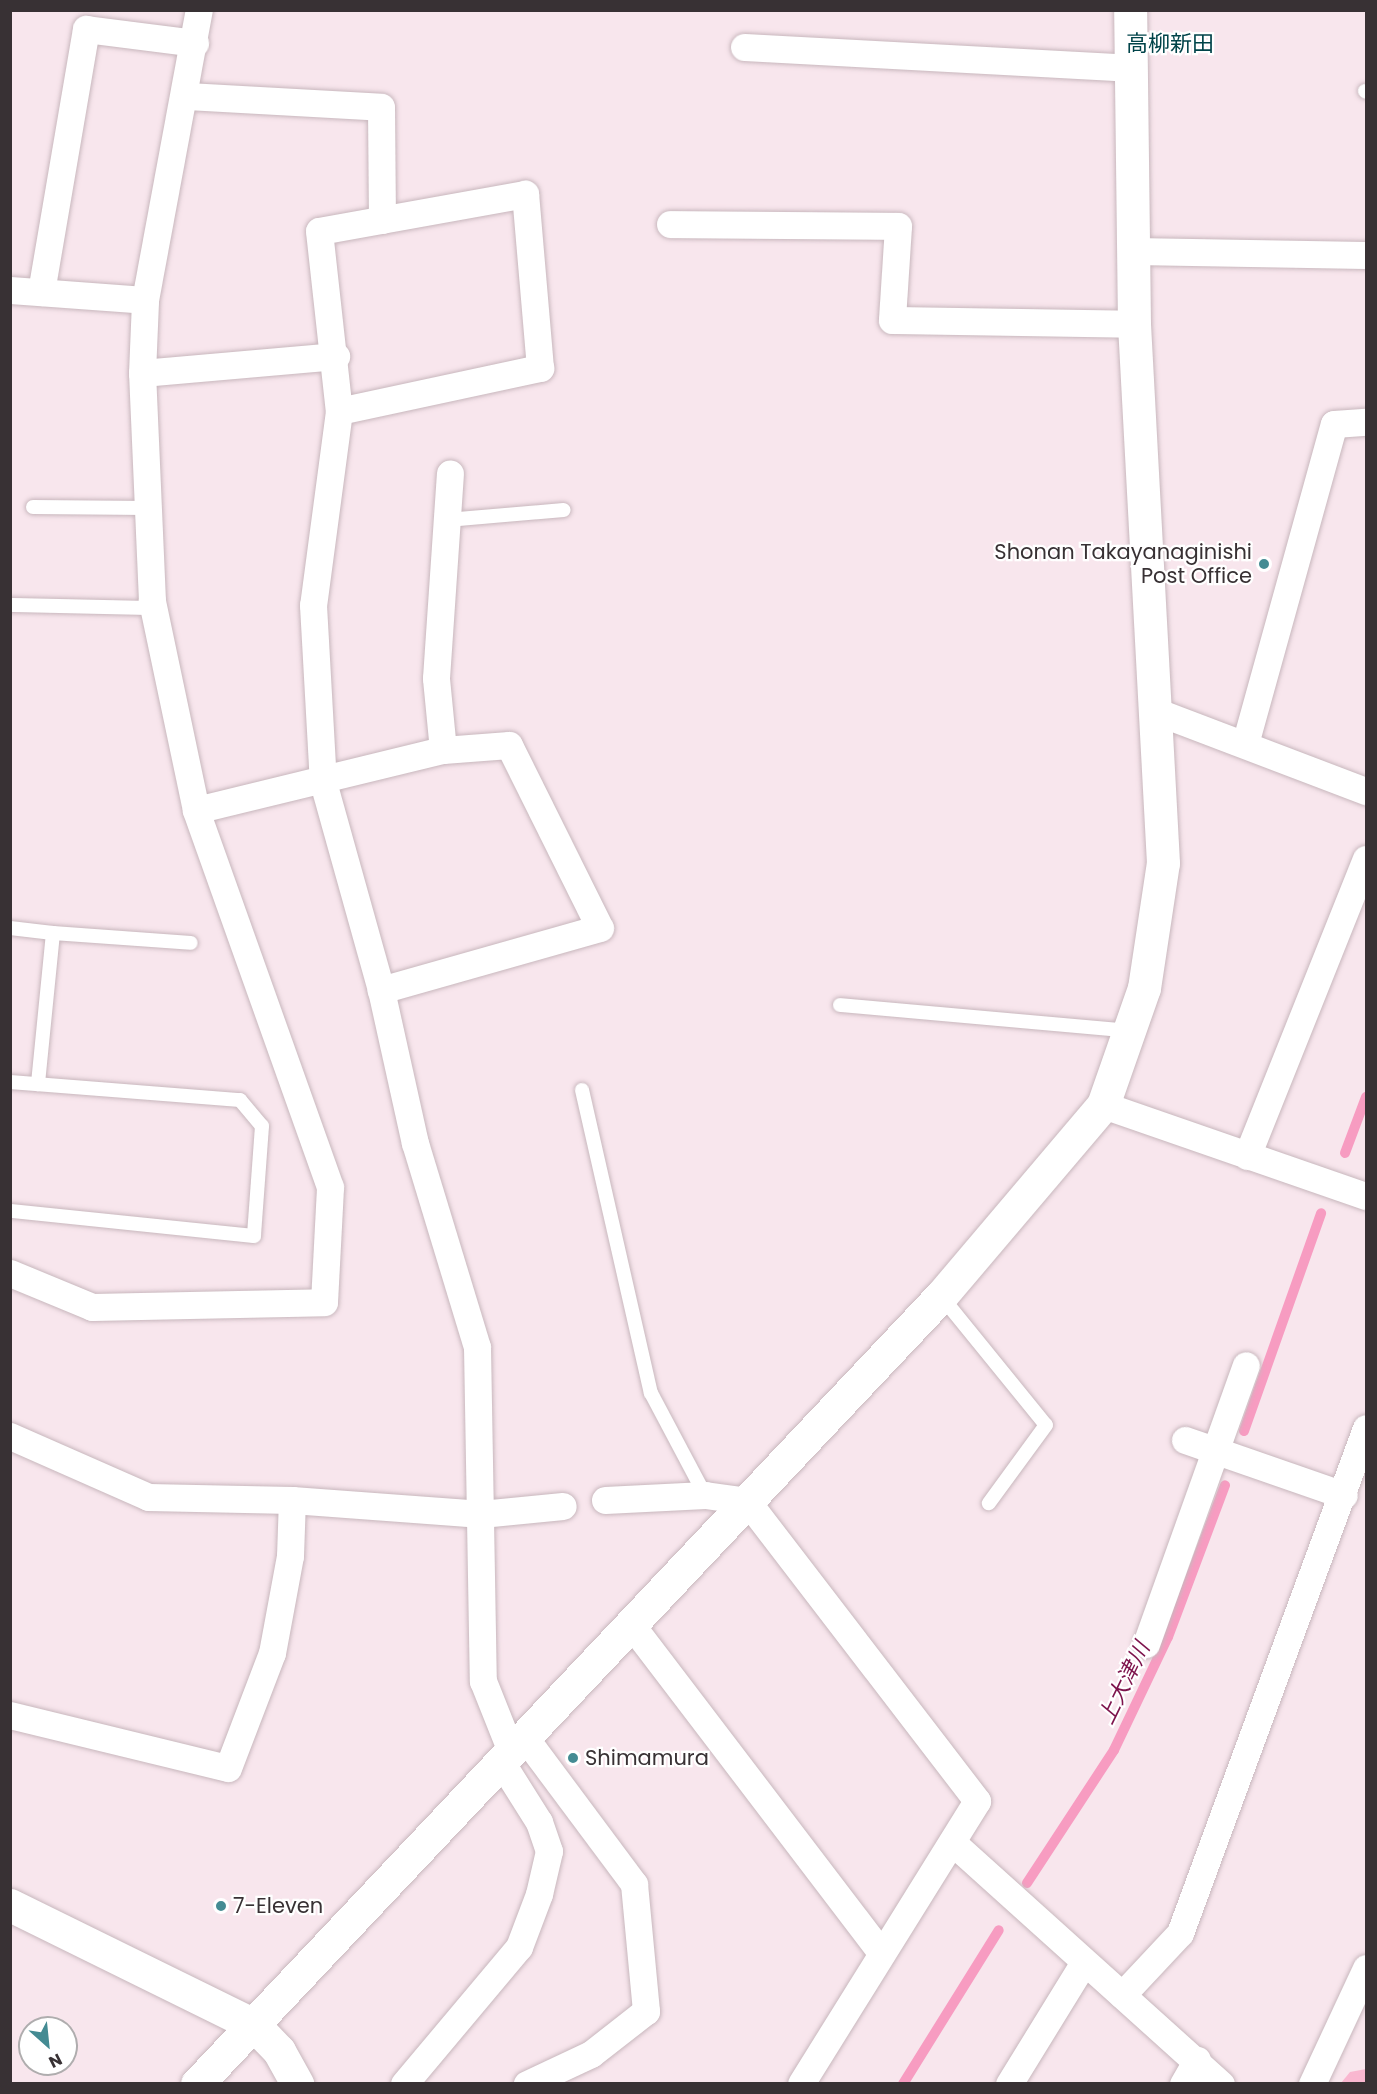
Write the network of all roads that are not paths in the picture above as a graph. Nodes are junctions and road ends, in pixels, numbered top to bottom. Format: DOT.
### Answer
graph roads {
  1 [pos="199,10"];
  2 [pos="1130,10"];
  3 [pos="195,43"];
  4 [pos="744,47"];
  5 [pos="1129,68"];
  6 [pos="187,96"];
  7 [pos="382,219"];
  8 [pos="670,224"];
  9 [pos="1132,251"];
  10 [pos="1366,255"];
  11 [pos="10,290"];
  12 [pos="41,292"];
  13 [pos="145,300"];
  14 [pos="1134,324"];
  15 [pos="336,356"];
  16 [pos="142,373"];
  17 [pos="339,411"];
  18 [pos="1366,422"];
  19 [pos="450,473"];
  20 [pos="33,507"];
  21 [pos="148,508"];
  22 [pos="564,510"];
  23 [pos="447,520"];
  24 [pos="10,605"];
  25 [pos="153,608"];
  26 [pos="1155,711"];
  27 [pos="1245,744"];
  28 [pos="443,750"];
  29 [pos="323,782"];
  30 [pos="1366,791"];
  31 [pos="196,810"];
  32 [pos="1366,859"];
  33 [pos="10,928"];
  34 [pos="53,933"];
  35 [pos="191,943"];
  36 [pos="381,990"];
  37 [pos="840,1005"];
  38 [pos="1131,1031"];
  39 [pos="10,1082"];
  40 [pos="38,1084"];
  41 [pos="582,1090"];
  42 [pos="1103,1105"];
  43 [pos="1247,1156"];
  44 [pos="1366,1196"];
  45 [pos="10,1211"];
  46 [pos="10,1273"];
  47 [pos="941,1296"];
  48 [pos="1246,1365"];
  49 [pos="1366,1428"];
  50 [pos="10,1436"];
  51 [pos="1185,1440"];
  52 [pos="1215,1451"];
  53 [pos="705,1495"];
  54 [pos="1344,1495"];
  55 [pos="292,1500"];
  56 [pos="606,1500"];
  57 [pos="747,1502"];
  58 [pos="989,1503"];
  59 [pos="563,1506"];
  60 [pos="481,1514"];
  61 [pos="630,1623"];
  62 [pos="1146,1644"];
  63 [pos="10,1715"];
  64 [pos="511,1748"];
  65 [pos="952,1842"];
  66 [pos="10,1905"];
  67 [pos="881,1952"];
  68 [pos="1084,1962"];
  69 [pos="1366,1968"];
  70 [pos="1122,1995"];
  71 [pos="254,2025"];
  72 [pos="1197,2060"];
  73 [pos="197,2084"];
  74 [pos="297,2084"];
  75 [pos="404,2084"];
  76 [pos="527,2084"];
  77 [pos="801,2084"];
  78 [pos="1009,2084"];
  79 [pos="1183,2084"];
  80 [pos="1221,2084"];
  81 [pos="1312,2084"];
  1 -- 3 [label="street"];
  2 -- 5 [label="street"];
  3 -- 6 [label="street"];
  3 -- 12 [label="street"];
  4 -- 5 [label="street"];
  5 -- 9 [label="street"];
  6 -- 7 [label="street"];
  6 -- 13 [label="street"];
  7 -- 15 [label="street"];
  7 -- 17 [label="street"];
  8 -- 14 [label="street"];
  9 -- 10 [label="street"];
  9 -- 14 [label="street"];
  11 -- 12 [label="street"];
  12 -- 13 [label="street"];
  13 -- 16 [label="street"];
  14 -- 26 [label="street"];
  15 -- 16 [label="street"];
  15 -- 17 [label="street"];
  16 -- 21 [label="street"];
  17 -- 29 [label="street"];
  18 -- 27 [label="street"];
  19 -- 23 [label="street"];
  20 -- 21 [label="lane"];
  21 -- 25 [label="street"];
  22 -- 23 [label="lane"];
  23 -- 28 [label="street"];
  24 -- 25 [label="lane"];
  25 -- 31 [label="street"];
  26 -- 27 [label="street"];
  26 -- 38 [label="street"];
  27 -- 30 [label="street"];
  28 -- 29 [label="street"];
  28 -- 36 [label="street"];
  29 -- 31 [label="street"];
  29 -- 36 [label="street"];
  31 -- 46 [label="street"];
  32 -- 43 [label="street"];
  33 -- 34 [label="lane"];
  34 -- 35 [label="lane"];
  34 -- 40 [label="lane"];
  36 -- 60 [label="street"];
  37 -- 38 [label="lane"];
  38 -- 42 [label="street"];
  39 -- 40 [label="lane"];
  40 -- 45 [label="lane"];
  41 -- 53 [label="lane"];
  42 -- 43 [label="street"];
  42 -- 47 [label="street"];
  43 -- 44 [label="street"];
  47 -- 57 [label="street"];
  47 -- 58 [label="lane"];
  48 -- 52 [label="street"];
  49 -- 54 [label="street"];
  50 -- 55 [label="street"];
  51 -- 52 [label="street"];
  52 -- 54 [label="street"];
  52 -- 62 [label="street"];
  53 -- 56 [label="street"];
  53 -- 57 [label="street"];
  54 -- 70 [label="street"];
  55 -- 60 [label="street"];
  55 -- 63 [label="street"];
  57 -- 61 [label="street"];
  57 -- 65 [label="street"];
  59 -- 60 [label="street"];
  60 -- 64 [label="street"];
  61 -- 64 [label="street"];
  61 -- 67 [label="street"];
  64 -- 71 [label="street"];
  64 -- 75 [label="street"];
  64 -- 76 [label="street"];
  65 -- 67 [label="street"];
  65 -- 68 [label="street"];
  66 -- 71 [label="street"];
  67 -- 77 [label="street"];
  68 -- 70 [label="street"];
  68 -- 78 [label="street"];
  69 -- 81 [label="street"];
  70 -- 72 [label="street"];
  71 -- 73 [label="street"];
  71 -- 74 [label="street"];
  72 -- 79 [label="street"];
  72 -- 80 [label="street"];
}
